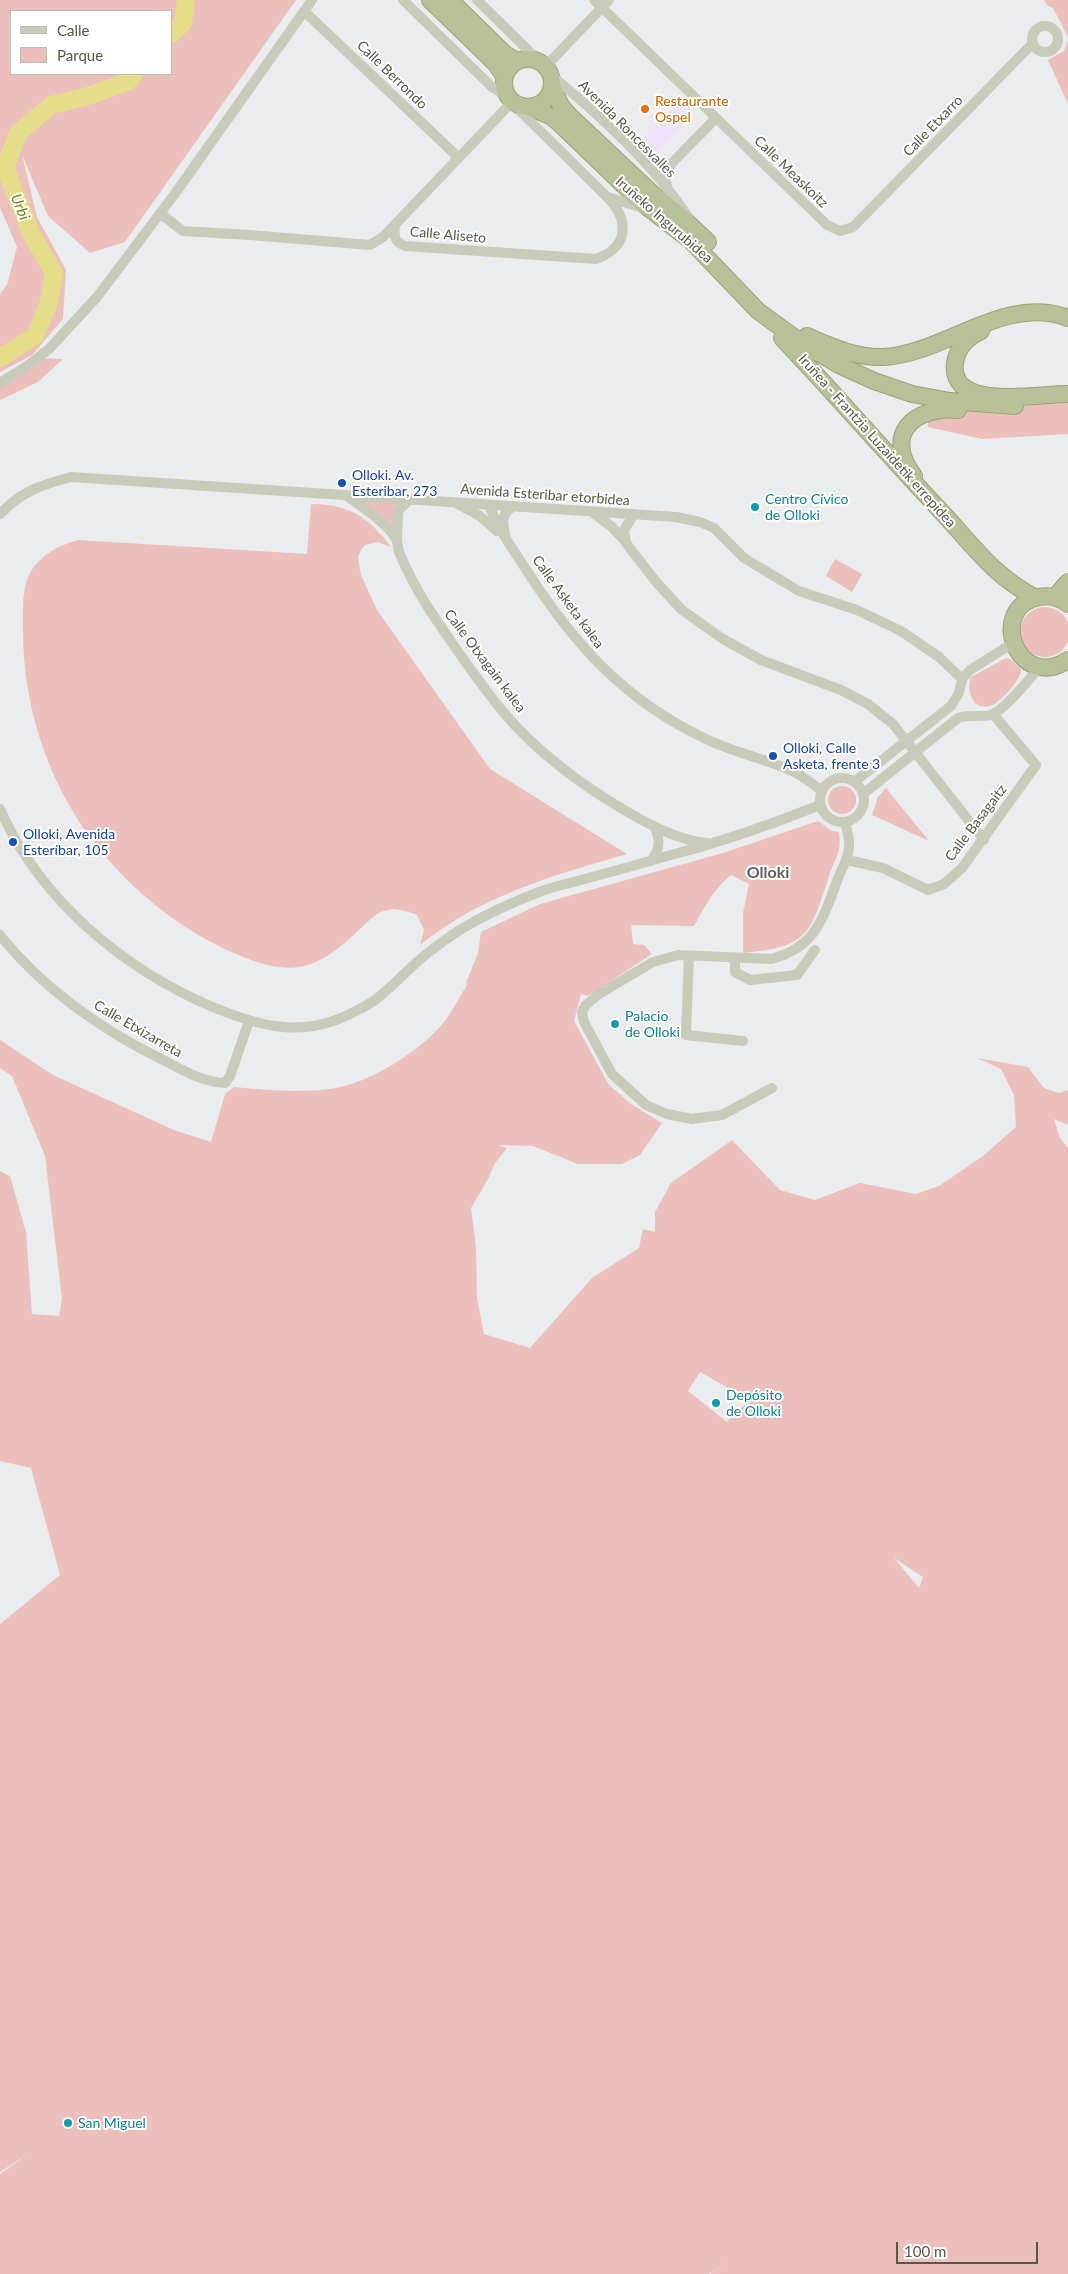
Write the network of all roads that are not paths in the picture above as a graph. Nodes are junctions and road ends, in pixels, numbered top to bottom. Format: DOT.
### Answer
graph roads {
  1 [pos="312,0"];
  2 [pos="402,0"];
  3 [pos="430,0"];
  4 [pos="450,0"];
  5 [pos="476,0"];
  6 [pos="601,2"];
  7 [pos="305,12"];
  8 [pos="1033,43"];
  9 [pos="518,61"];
  10 [pos="546,72"];
  11 [pos="504,76"];
  12 [pos="517,103"];
  13 [pos="716,118"];
  14 [pos="459,158"];
  15 [pos="668,189"];
  16 [pos="607,197"];
  17 [pos="651,210"];
  18 [pos="161,214"];
  19 [pos="395,224"];
  20 [pos="853,227"];
  21 [pos="696,231"];
  22 [pos="761,308"];
  23 [pos="1068,318"];
  24 [pos="1068,324"];
  25 [pos="0,383"];
  26 [pos="1068,394"];
  27 [pos="1068,399"];
  28 [pos="1015,406"];
  29 [pos="346,495"];
  30 [pos="410,499"];
  31 [pos="455,502"];
  32 [pos="489,505"];
  33 [pos="513,506"];
  34 [pos="938,508"];
  35 [pos="592,511"];
  36 [pos="0,514"];
  37 [pos="634,514"];
  38 [pos="505,539"];
  39 [pos="397,540"];
  40 [pos="626,543"];
  41 [pos="995,572"];
  42 [pos="1068,582"];
  43 [pos="1036,598"];
  44 [pos="1061,601"];
  45 [pos="1017,613"];
  46 [pos="1013,643"];
  47 [pos="1066,665"];
  48 [pos="1040,667"];
  49 [pos="962,679"];
  50 [pos="959,693"];
  51 [pos="993,714"];
  52 [pos="974,715"];
  53 [pos="906,742"];
  54 [pos="914,752"];
  55 [pos="854,782"];
  56 [pos="822,791"];
  57 [pos="863,794"];
  58 [pos="820,806"];
  59 [pos="0,809"];
  60 [pos="845,822"];
  61 [pos="654,826"];
  62 [pos="984,840"];
  63 [pos="715,844"];
  64 [pos="847,860"];
  65 [pos="651,861"];
  66 [pos="0,935"];
  67 [pos="815,950"];
  68 [pos="689,956"];
  69 [pos="735,958"];
  70 [pos="249,1021"];
  71 [pos="743,1041"];
  72 [pos="772,1088"];
  1 -- 7 [label="street"];
  2 -- 12 [label="street"];
  3 -- 11 [label="highway"];
  4 -- 9 [label="highway"];
  5 -- 10 [label="street, Avenida Roncesvalles"];
  6 -- 10 [label="street"];
  6 -- 13 [label="street, Calle Measkoitz"];
  7 -- 14 [label="street, Calle Berrondo"];
  7 -- 18 [label="street"];
  8 -- 20 [label="street, Calle Etxarro"];
  9 -- 10 [label="highway"];
  9 -- 11 [label="highway"];
  10 -- 12 [label="highway"];
  10 -- 15 [label="street, Avenida Roncesvalles"];
  10 -- 21 [label="highway, Iruñeko Ingurubidea"];
  11 -- 12 [label="highway"];
  12 -- 14 [label="street"];
  12 -- 16 [label="street"];
  12 -- 17 [label="highway, Iruñeko Ingurubidea"];
  13 -- 15 [label="street"];
  13 -- 20 [label="street, Calle Measkoitz"];
  14 -- 19 [label="street"];
  15 -- 21 [label="street, Avenida Roncesvalles"];
  16 -- 17 [label="street"];
  16 -- 19 [label="street, Calle Aliseto"];
  17 -- 22 [label="highway, Iruñeko Ingurubidea"];
  18 -- 19 [label="street, Calle Aliseto"];
  18 -- 25 [label="street"];
  21 -- 22 [label="highway, Iruñeko Ingurubidea"];
  22 -- 23 [label="highway"];
  22 -- 28 [label="highway, Iruñeko Ingurubidea"];
  22 -- 34 [label="highway, Iruñea - Frantzia Luzaidetik errepidea"];
  24 -- 26 [label="highway"];
  27 -- 28 [label="highway"];
  28 -- 34 [label="highway"];
  29 -- 30 [label="street, Avenida Esteribar etorbidea"];
  29 -- 36 [label="street, Avenida Esteribar etorbidea"];
  29 -- 39 [label="street, Calle Otxagain kalea"];
  30 -- 31 [label="street, Avenida Esteribar etorbidea"];
  30 -- 39 [label="street, Calle Otxagain kalea"];
  31 -- 32 [label="street, Avenida Esteribar etorbidea"];
  31 -- 38 [label="street, Calle Asketa kalea"];
  32 -- 33 [label="street, Avenida Esteribar etorbidea"];
  32 -- 38 [label="street, Calle Asketa kalea"];
  33 -- 35 [label="street, Avenida Esteribar etorbidea"];
  33 -- 38 [label="street"];
  34 -- 41 [label="highway, Iruñea - Frantzia Luzaidetik errepidea"];
  35 -- 37 [label="street, Avenida Esteribar etorbidea"];
  35 -- 40 [label="street"];
  37 -- 40 [label="street"];
  37 -- 49 [label="street, Avenida Esteribar etorbidea"];
  38 -- 56 [label="street, Calle Asketa kalea"];
  39 -- 61 [label="street, Calle Otxagain kalea"];
  40 -- 53 [label="street"];
  41 -- 43 [label="highway"];
  41 -- 45 [label="highway"];
  42 -- 44 [label="highway"];
  43 -- 44 [label="highway"];
  43 -- 45 [label="highway"];
  45 -- 46 [label="highway"];
  46 -- 48 [label="highway"];
  46 -- 49 [label="street"];
  47 -- 48 [label="highway"];
  48 -- 51 [label="street"];
  49 -- 50 [label="street"];
  50 -- 52 [label="street"];
  50 -- 53 [label="street"];
  51 -- 52 [label="street"];
  51 -- 62 [label="street, Calle Basagaitz"];
  52 -- 54 [label="street"];
  53 -- 54 [label="street"];
  53 -- 55 [label="street"];
  54 -- 57 [label="street"];
  54 -- 62 [label="street"];
  55 -- 56 [label="street"];
  55 -- 57 [label="street"];
  56 -- 58 [label="street"];
  57 -- 60 [label="street"];
  58 -- 60 [label="street"];
  58 -- 63 [label="street"];
  59 -- 70 [label="street"];
  60 -- 64 [label="street"];
  61 -- 63 [label="street, Calle Otxagain kalea"];
  61 -- 65 [label="street"];
  62 -- 64 [label="street, Calle Basagaitz"];
  63 -- 65 [label="street"];
  64 -- 69 [label="street"];
  65 -- 70 [label="street"];
  66 -- 70 [label="street, Calle Etxizarreta"];
  67 -- 69 [label="street"];
  68 -- 69 [label="street"];
  68 -- 71 [label="street"];
  68 -- 72 [label="street"];
}
